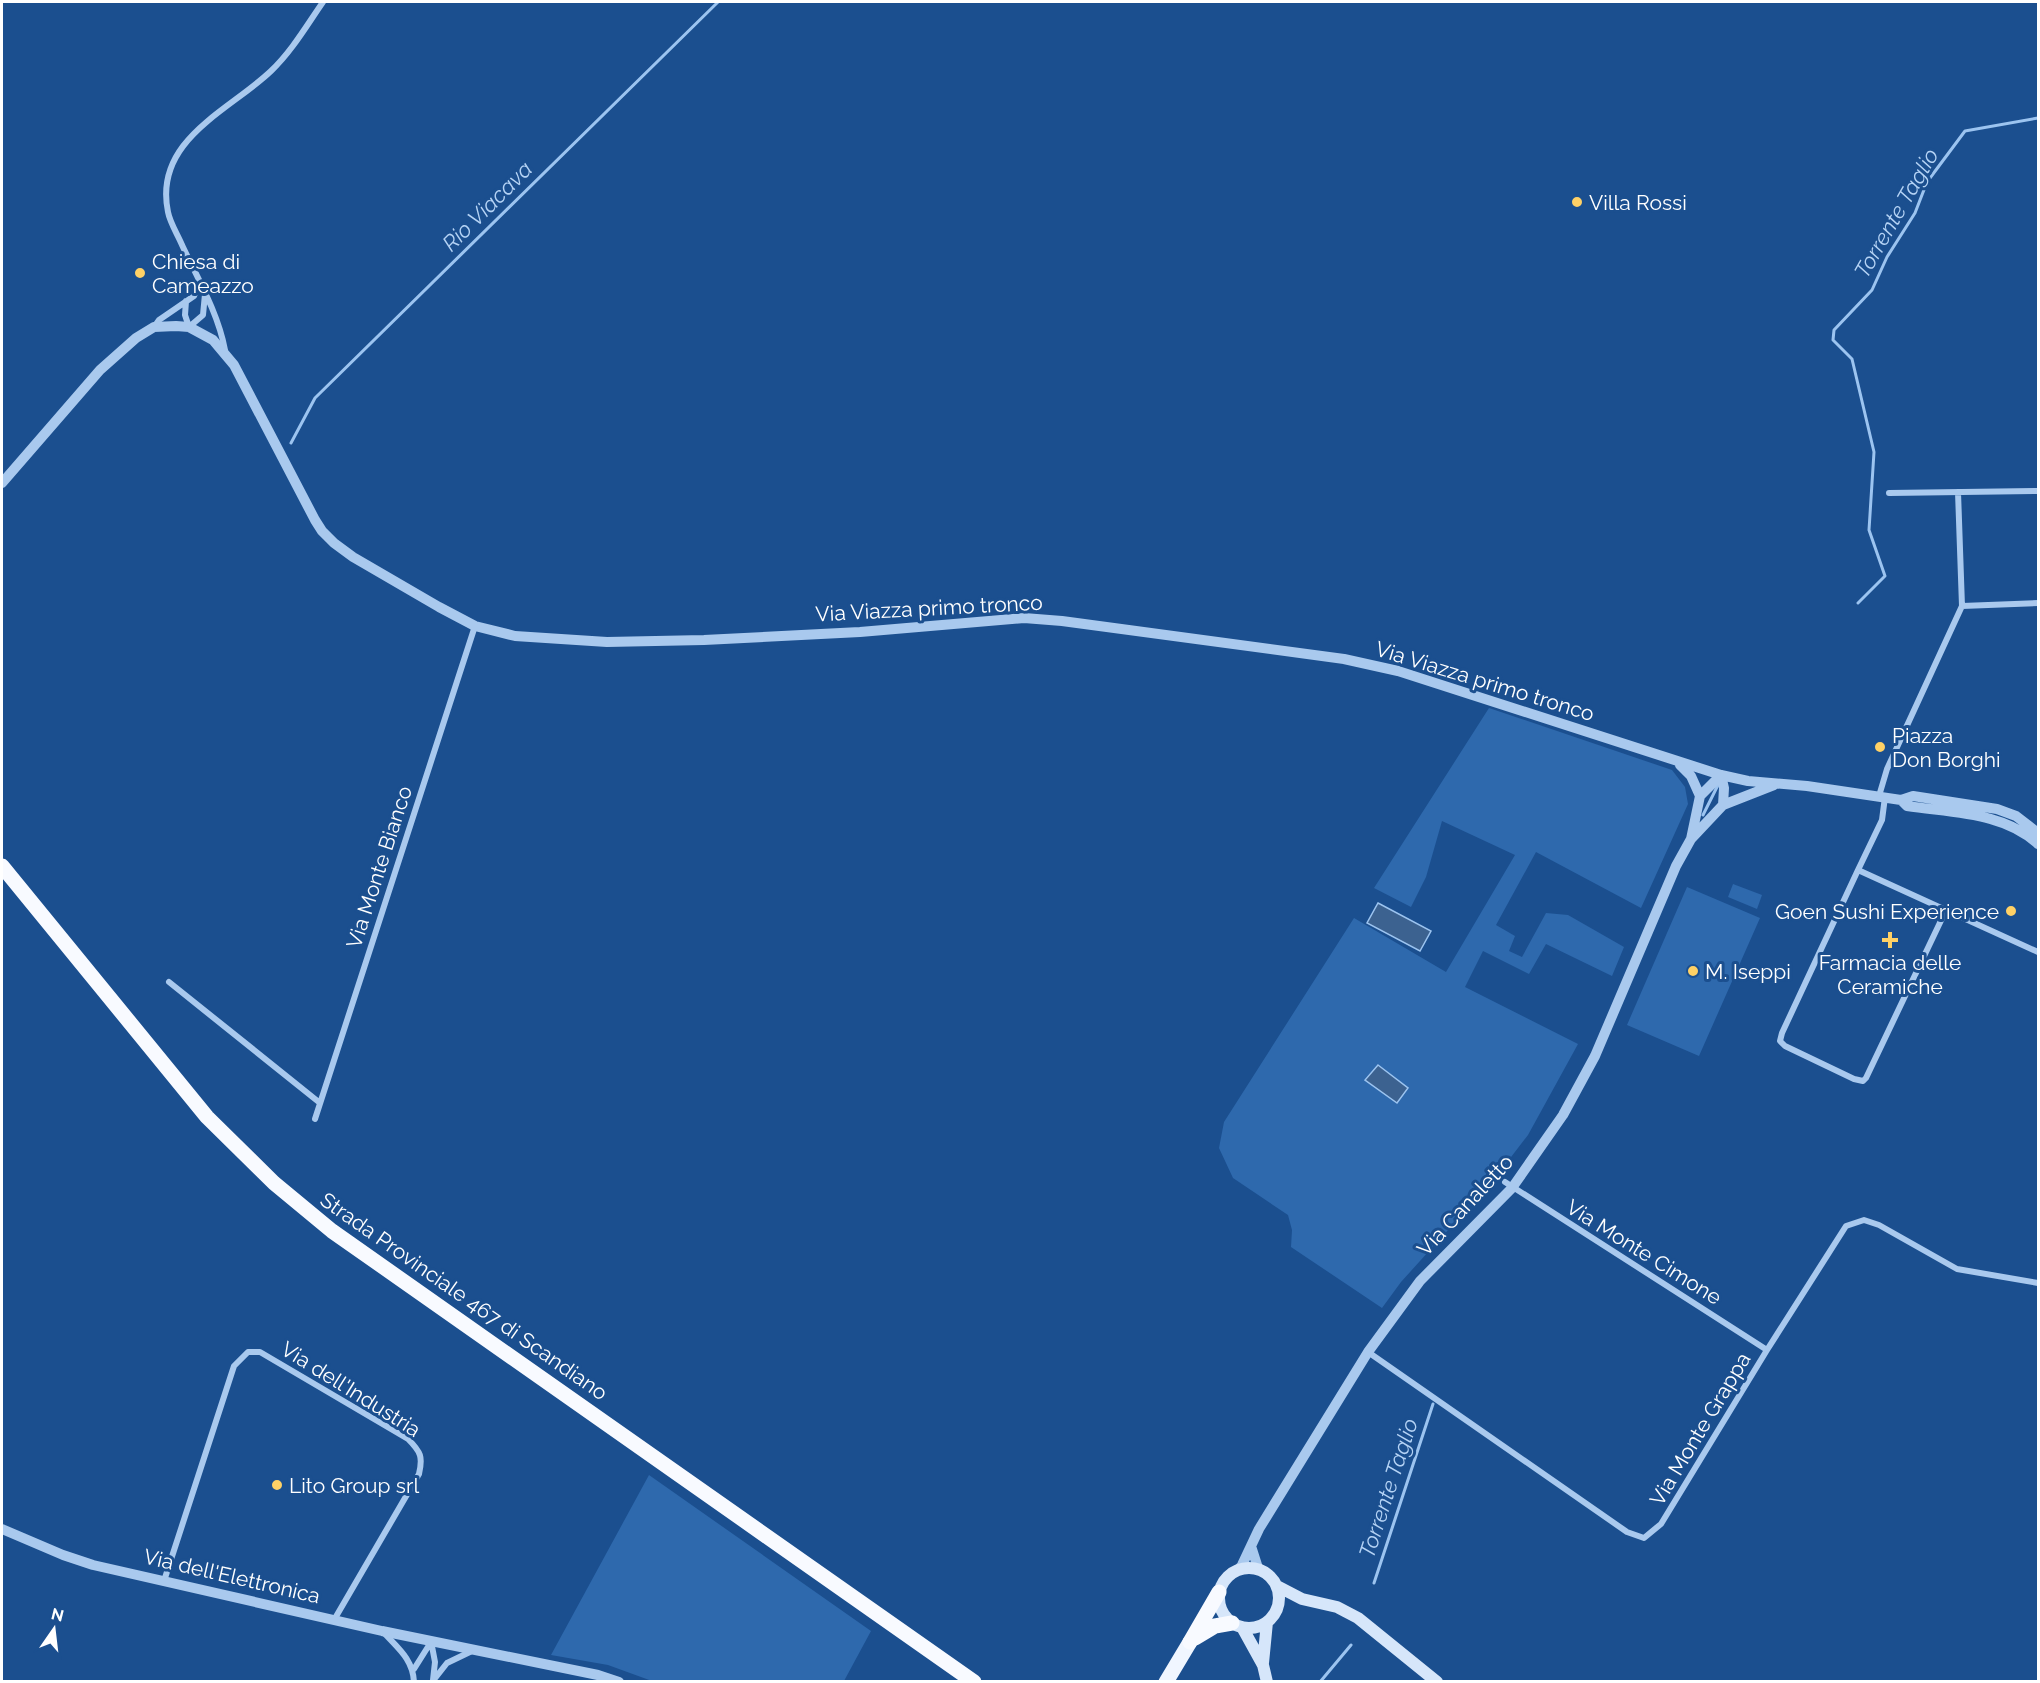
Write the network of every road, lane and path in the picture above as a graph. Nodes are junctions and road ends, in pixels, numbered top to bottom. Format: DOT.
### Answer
graph roads {
  1 [pos="322,2"];
  2 [pos="200,283"];
  3 [pos="206,293"];
  4 [pos="186,301"];
  5 [pos="154,327"];
  6 [pos="189,327"];
  7 [pos="225,354"];
  8 [pos="2,483"];
  9 [pos="2038,490"];
  10 [pos="1958,492"];
  11 [pos="1889,493"];
  12 [pos="2038,603"];
  13 [pos="1962,606"];
  14 [pos="475,626"];
  15 [pos="1677,763"];
  16 [pos="1721,776"];
  17 [pos="1776,784"];
  18 [pos="1700,796"];
  19 [pos="1882,797"];
  20 [pos="1901,800"];
  21 [pos="1723,805"];
  22 [pos="2038,833"];
  23 [pos="1690,839"];
  24 [pos="2038,844"];
  25 [pos="2,866"];
  26 [pos="1858,870"];
  27 [pos="1946,910"];
  28 [pos="2038,952"];
  29 [pos="169,982"];
  30 [pos="320,1103"];
  31 [pos="315,1119"];
  32 [pos="1509,1185"];
  33 [pos="2038,1283"];
  34 [pos="1767,1350"];
  35 [pos="1368,1352"];
  36 [pos="2,1529"];
  37 [pos="1251,1546"];
  38 [pos="1238,1570"];
  39 [pos="1267,1574"];
  40 [pos="164,1581"];
  41 [pos="1277,1586"];
  42 [pos="1219,1592"];
  43 [pos="1302,1599"];
  44 [pos="1277,1610"];
  45 [pos="334,1620"];
  46 [pos="1267,1622"];
  47 [pos="1237,1625"];
  48 [pos="382,1631"];
  49 [pos="431,1641"];
  50 [pos="1190,1642"];
  51 [pos="474,1650"];
  52 [pos="1263,1665"];
  53 [pos="414,1669"];
  54 [pos="433,1681"];
  55 [pos="414,1682"];
  56 [pos="619,1682"];
  57 [pos="974,1682"];
  58 [pos="1166,1682"];
  59 [pos="1267,1682"];
  60 [pos="1437,1682"];
  1 -- 2 [label="street"];
  2 -- 3 [label="street"];
  2 -- 4 [label="street"];
  3 -- 6 [label="street"];
  3 -- 7 [label="street"];
  4 -- 5 [label="street"];
  4 -- 6 [label="street"];
  5 -- 6 [label="street"];
  5 -- 8 [label="street"];
  6 -- 7 [label="street, Via Viazza primo tronco"];
  7 -- 14 [label="street, Via Viazza primo tronco"];
  9 -- 10 [label="street"];
  10 -- 11 [label="street"];
  10 -- 13 [label="street"];
  12 -- 13 [label="street"];
  13 -- 19 [label="street"];
  14 -- 15 [label="street, Via Viazza primo tronco"];
  14 -- 30 [label="street, Via Monte Bianco"];
  15 -- 16 [label="street, Via Viazza primo tronco"];
  15 -- 18 [label="street"];
  16 -- 17 [label="street, Via Viazza primo tronco"];
  16 -- 18 [label="street"];
  16 -- 21 [label="street"];
  17 -- 19 [label="street, Via Viazza primo tronco"];
  17 -- 21 [label="street, Via Canaletto"];
  18 -- 23 [label="street, Via Canaletto"];
  19 -- 20 [label="street, Via Viazza primo tronco"];
  19 -- 26 [label="street"];
  20 -- 22 [label="street, Via Viazza primo tronco"];
  20 -- 24 [label="street, Via Viazza primo tronco"];
  21 -- 23 [label="street, Via Canaletto"];
  23 -- 32 [label="street, Via Canaletto"];
  25 -- 57 [label="highway, Strada Provinciale 467 di Scandiano"];
  26 -- 27 [label="street"];
  26 -- 27 [label="street"];
  27 -- 28 [label="street"];
  29 -- 30 [label="street"];
  30 -- 31 [label="street, Via Monte Bianco"];
  32 -- 34 [label="street, Via Monte Cimone"];
  32 -- 35 [label="street, Via Canaletto"];
  33 -- 34 [label="street, Via Monte Grappa"];
  34 -- 35 [label="street, Via Monte Grappa"];
  35 -- 37 [label="street, Via Canaletto"];
  36 -- 40 [label="street, Via dell'Elettronica"];
  37 -- 38 [label="street, Via Canaletto"];
  37 -- 39 [label="street"];
  38 -- 39 [label="main road"];
  38 -- 42 [label="main road"];
  39 -- 41 [label="main road"];
  40 -- 45 [label="street, Via dell'Elettronica"];
  40 -- 45 [label="street, Via dell'Industria"];
  41 -- 43 [label="main road"];
  41 -- 44 [label="main road"];
  42 -- 47 [label="main road"];
  42 -- 50 [label="highway"];
  43 -- 44 [label="main road"];
  43 -- 60 [label="main road"];
  44 -- 46 [label="main road"];
  45 -- 48 [label="street, Via dell'Elettronica"];
  46 -- 47 [label="main road"];
  46 -- 52 [label="main road"];
  47 -- 50 [label="highway"];
  47 -- 52 [label="main road"];
  48 -- 49 [label="street, Via dell'Elettronica"];
  48 -- 53 [label="street"];
  49 -- 51 [label="street, Via dell'Elettronica"];
  49 -- 53 [label="street"];
  49 -- 54 [label="street"];
  50 -- 58 [label="main road"];
  51 -- 54 [label="street"];
  51 -- 56 [label="street, Via dell'Elettronica"];
  52 -- 59 [label="main road"];
  53 -- 55 [label="street"];
}
